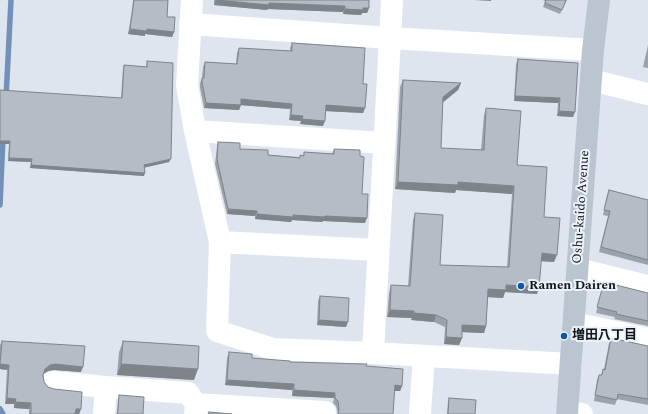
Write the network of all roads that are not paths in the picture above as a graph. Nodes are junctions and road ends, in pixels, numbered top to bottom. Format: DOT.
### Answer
graph roads {
  1 [pos="192,0"];
  2 [pos="392,0"];
  3 [pos="599,0"];
  4 [pos="190,24"];
  5 [pos="390,38"];
  6 [pos="593,50"];
  7 [pos="591,80"];
  8 [pos="648,94"];
  9 [pos="195,131"];
  10 [pos="384,143"];
  11 [pos="220,242"];
  12 [pos="378,250"];
  13 [pos="578,269"];
  14 [pos="648,286"];
  15 [pos="574,323"];
  16 [pos="648,339"];
  17 [pos="372,353"];
  18 [pos="424,356"];
  19 [pos="571,364"];
  20 [pos="53,382"];
  21 [pos="106,387"];
  22 [pos="195,409"];
  23 [pos="572,413"];
  24 [pos="104,414"];
  25 [pos="325,414"];
  26 [pos="420,414"];
  1 -- 4 [label="street"];
  2 -- 5 [label="street"];
  3 -- 6 [label="main road, Oshu-kaido Avenue"];
  4 -- 5 [label="street"];
  4 -- 9 [label="street"];
  5 -- 6 [label="street"];
  5 -- 10 [label="street"];
  6 -- 7 [label="main road, Oshu-kaido Avenue"];
  7 -- 8 [label="street"];
  7 -- 13 [label="main road, Oshu-kaido Avenue"];
  9 -- 10 [label="street"];
  9 -- 11 [label="street"];
  10 -- 12 [label="street"];
  11 -- 12 [label="street"];
  11 -- 17 [label="street"];
  12 -- 17 [label="street"];
  13 -- 14 [label="street"];
  13 -- 15 [label="main road, Oshu-kaido Avenue"];
  15 -- 16 [label="street"];
  15 -- 19 [label="main road, Oshu-kaido Avenue"];
  17 -- 18 [label="street"];
  18 -- 19 [label="street"];
  18 -- 26 [label="street"];
  19 -- 23 [label="main road, Oshu-kaido Avenue"];
  20 -- 21 [label="street"];
  21 -- 22 [label="street"];
  21 -- 24 [label="street"];
  22 -- 25 [label="street"];
}
